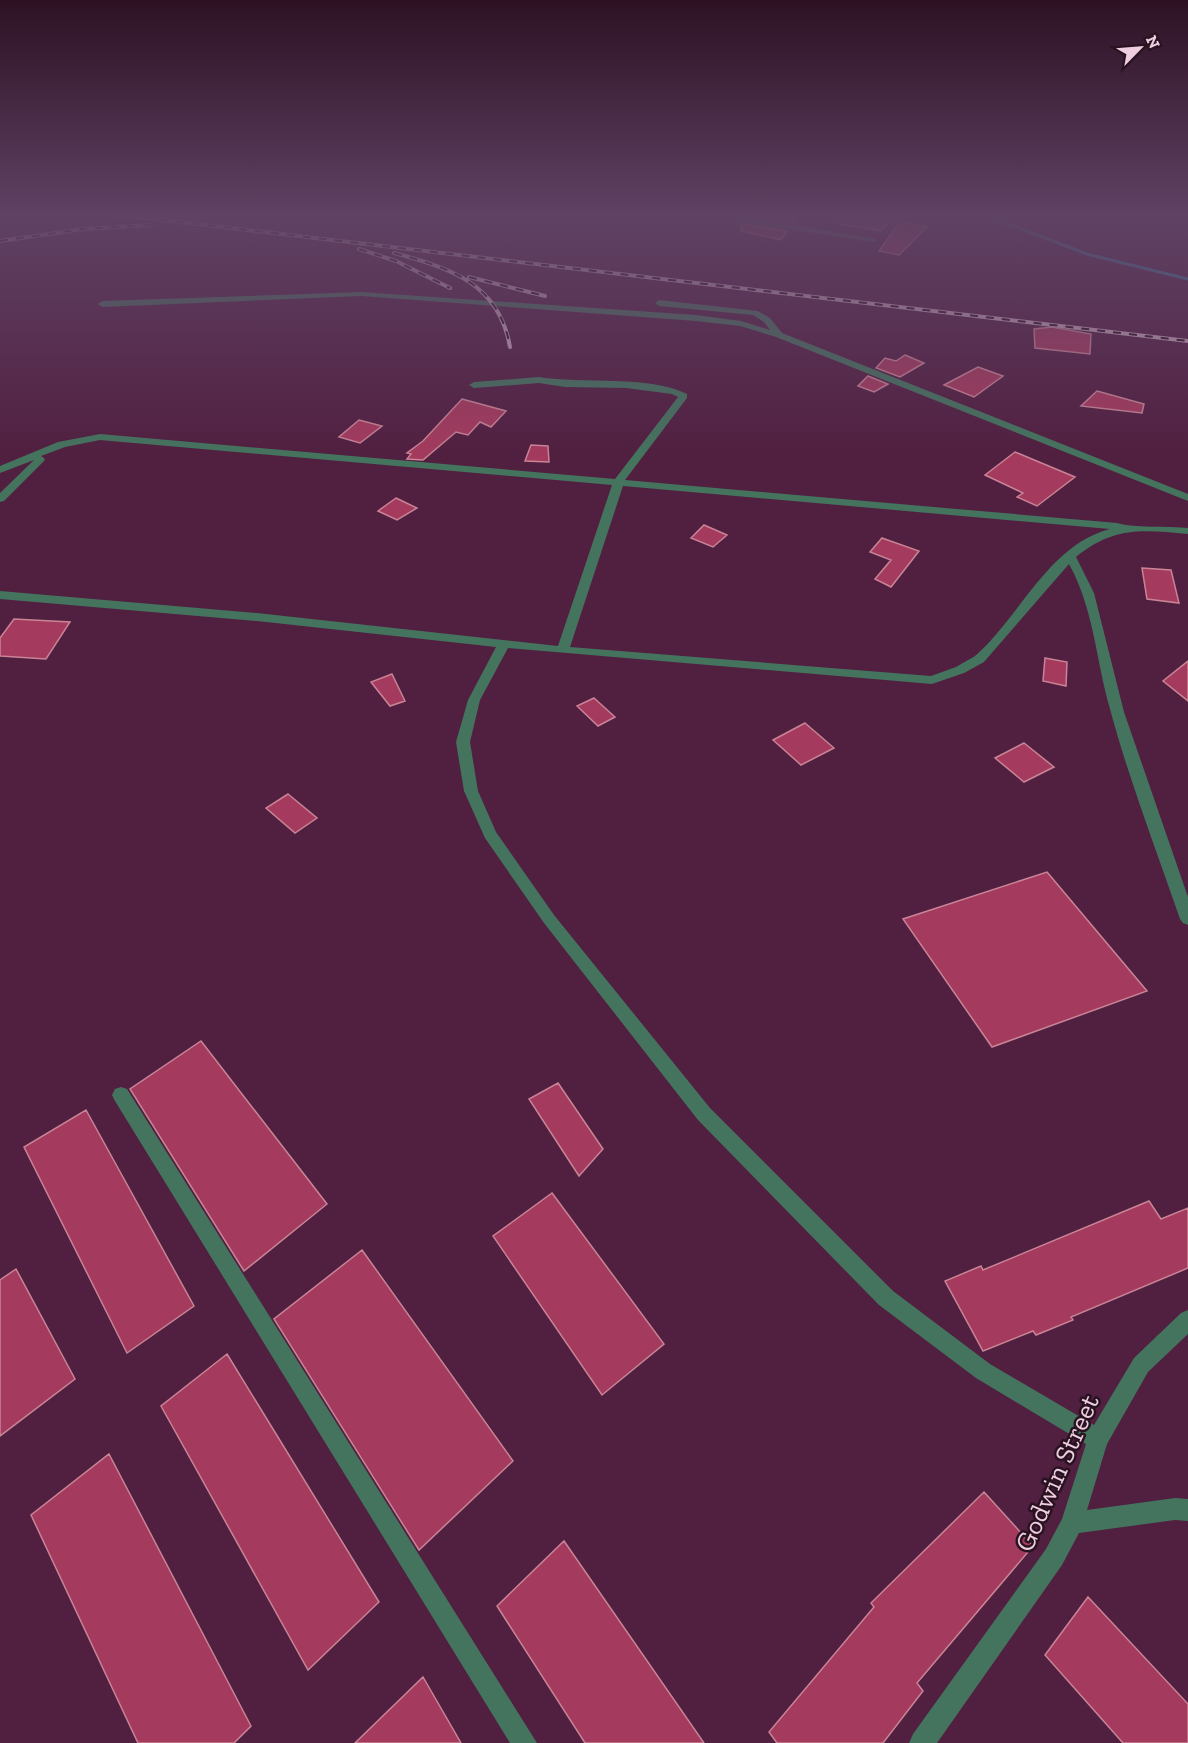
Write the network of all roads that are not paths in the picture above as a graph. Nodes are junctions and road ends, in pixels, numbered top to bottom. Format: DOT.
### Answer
graph roads {
  1 [pos="326,295"];
  2 [pos="380,295"];
  3 [pos="659,303"];
  4 [pos="102,304"];
  5 [pos="669,304"];
  6 [pos="729,310"];
  7 [pos="664,315"];
  8 [pos="725,322"];
  9 [pos="779,335"];
  10 [pos="474,385"];
  11 [pos="62,444"];
  12 [pos="0,470"];
  13 [pos="619,481"];
  14 [pos="1188,498"];
  15 [pos="0,499"];
  16 [pos="1132,527"];
  17 [pos="1188,531"];
  18 [pos="1070,556"];
  19 [pos="0,595"];
  20 [pos="504,644"];
  21 [pos="563,650"];
  22 [pos="1188,919"];
  23 [pos="121,1095"];
  24 [pos="1188,1320"];
  25 [pos="1098,1439"];
  26 [pos="1188,1510"];
  27 [pos="1072,1523"];
  28 [pos="524,1743"];
  29 [pos="922,1743"];
  1 -- 4 [label="street"];
  2 -- 7 [label="street"];
  3 -- 5 [label="street"];
  5 -- 6 [label="street"];
  5 -- 7 [label="street"];
  6 -- 8 [label="street"];
  6 -- 9 [label="street"];
  7 -- 8 [label="street"];
  8 -- 9 [label="street"];
  9 -- 14 [label="street"];
  10 -- 13 [label="street"];
  11 -- 12 [label="street"];
  11 -- 13 [label="street"];
  11 -- 15 [label="street"];
  13 -- 16 [label="street"];
  13 -- 21 [label="street"];
  16 -- 17 [label="street"];
  16 -- 18 [label="street"];
  18 -- 21 [label="street"];
  18 -- 22 [label="street"];
  19 -- 20 [label="street"];
  20 -- 21 [label="street"];
  20 -- 25 [label="street"];
  23 -- 28 [label="street"];
  24 -- 25 [label="street, Godwin Street"];
  25 -- 27 [label="street, Godwin Street"];
  26 -- 27 [label="street"];
  27 -- 29 [label="street, Godwin Street"];
}
